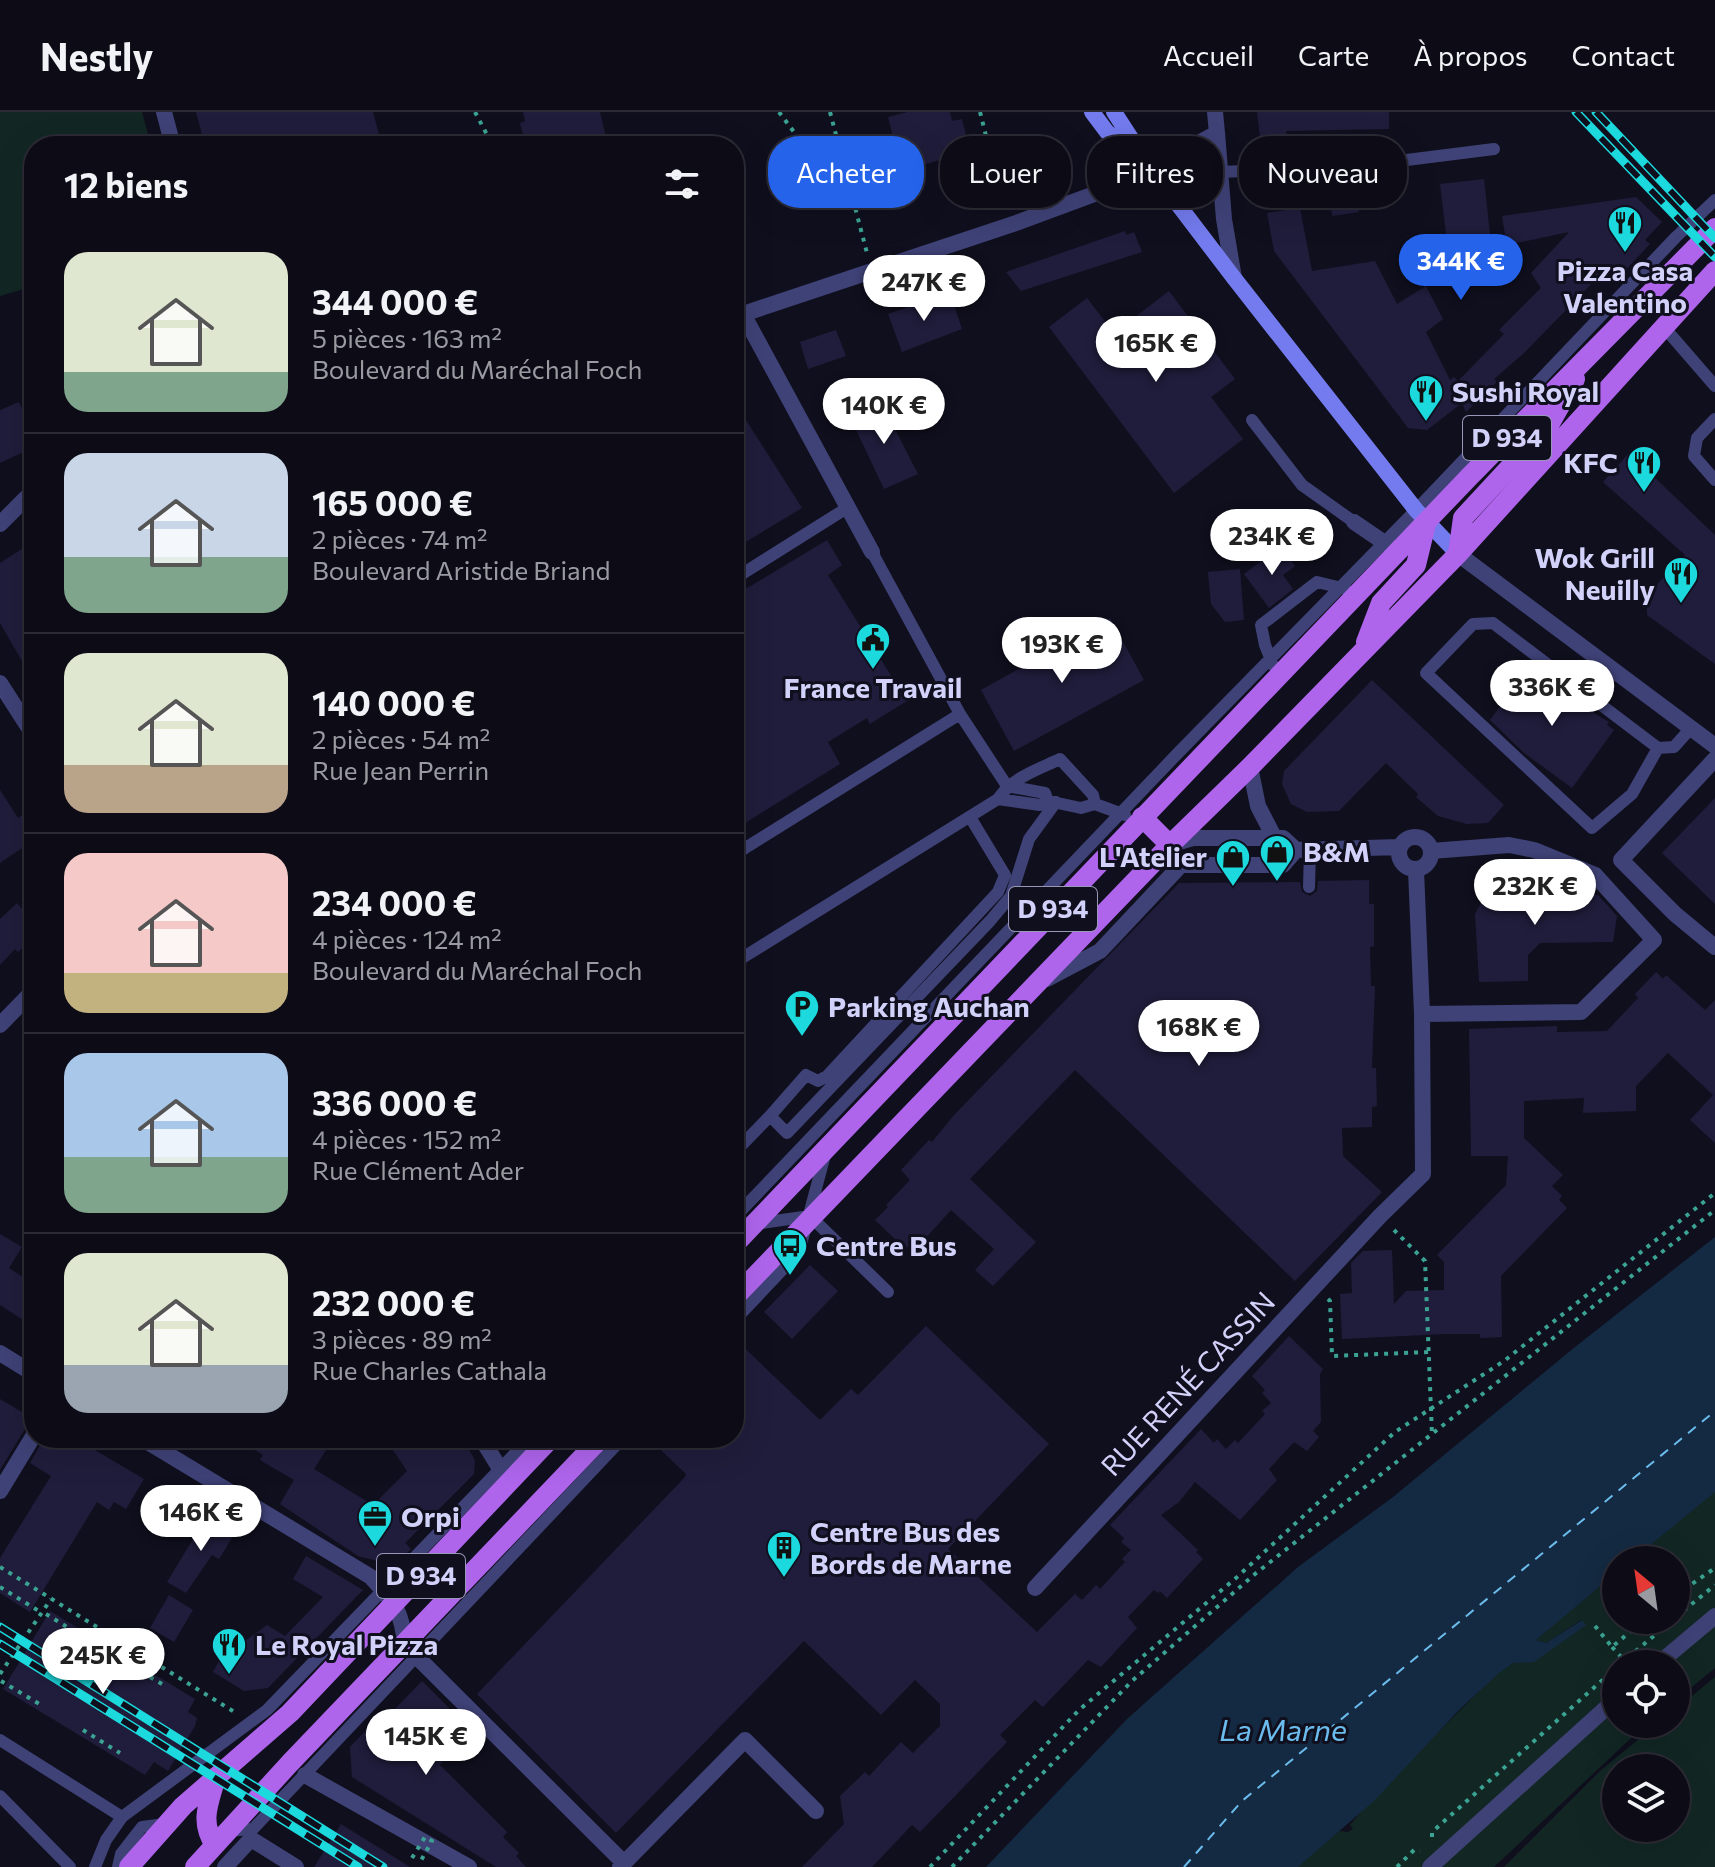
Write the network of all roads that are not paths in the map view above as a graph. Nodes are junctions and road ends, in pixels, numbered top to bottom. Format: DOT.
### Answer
graph roads {
  1 [pos="164,112"];
  2 [pos="1092,112"];
  3 [pos="1114,112"];
  4 [pos="1215,112"];
  5 [pos="1217,133"];
  6 [pos="170,136"];
  7 [pos="1112,136"];
  8 [pos="1130,136"];
  9 [pos="1212,136"];
  10 [pos="1217,136"];
  11 [pos="1494,149"];
  12 [pos="1223,172"];
  13 [pos="1087,197"];
  14 [pos="1715,200"];
  15 [pos="1223,203"];
  16 [pos="1181,208"];
  17 [pos="1715,228"];
  18 [pos="1715,271"];
  19 [pos="1234,278"];
  20 [pos="744,313"];
  21 [pos="744,326"];
  22 [pos="1663,326"];
  23 [pos="1589,355"];
  24 [pos="1715,386"];
  25 [pos="1715,419"];
  26 [pos="1252,420"];
  27 [pos="1715,480"];
  28 [pos="24,500"];
  29 [pos="847,508"];
  30 [pos="1421,516"];
  31 [pos="1354,522"];
  32 [pos="0,524"];
  33 [pos="1390,548"];
  34 [pos="872,552"];
  35 [pos="1458,554"];
  36 [pos="744,573"];
  37 [pos="1339,587"];
  38 [pos="1360,593"];
  39 [pos="1363,649"];
  40 [pos="1274,668"];
  41 [pos="0,683"];
  42 [pos="960,714"];
  43 [pos="24,720"];
  44 [pos="1691,728"];
  45 [pos="1715,746"];
  46 [pos="1658,748"];
  47 [pos="1715,759"];
  48 [pos="1250,767"];
  49 [pos="1007,786"];
  50 [pos="998,799"];
  51 [pos="1052,802"];
  52 [pos="1095,804"];
  53 [pos="1121,814"];
  54 [pos="970,817"];
  55 [pos="1142,817"];
  56 [pos="1274,837"];
  57 [pos="1170,845"];
  58 [pos="1400,847"];
  59 [pos="744,849"];
  60 [pos="1303,850"];
  61 [pos="1431,851"];
  62 [pos="1181,865"];
  63 [pos="1416,870"];
  64 [pos="1309,887"];
  65 [pos="1715,947"];
  66 [pos="744,957"];
  67 [pos="1034,986"];
  68 [pos="24,1000"];
  69 [pos="1422,1014"];
  70 [pos="0,1025"];
  71 [pos="770,1116"];
  72 [pos="744,1143"];
  73 [pos="826,1148"];
  74 [pos="744,1208"];
  75 [pos="810,1216"];
  76 [pos="754,1224"];
  77 [pos="744,1234"];
  78 [pos="744,1287"];
  79 [pos="888,1292"];
  80 [pos="744,1310"];
  81 [pos="0,1353"];
  82 [pos="24,1368"];
  83 [pos="26,1448"];
  84 [pos="158,1448"];
  85 [pos="487,1448"];
  86 [pos="523,1448"];
  87 [pos="539,1448"];
  88 [pos="592,1448"];
  89 [pos="613,1448"];
  90 [pos="505,1476"];
  91 [pos="0,1491"];
  92 [pos="1035,1588"];
  93 [pos="388,1597"];
  94 [pos="1715,1616"];
  95 [pos="1675,1650"];
  96 [pos="410,1651"];
  97 [pos="1602,1712"];
  98 [pos="290,1713"];
  99 [pos="228,1736"];
  100 [pos="0,1740"];
  101 [pos="305,1775"];
  102 [pos="216,1777"];
  103 [pos="0,1796"];
  104 [pos="816,1811"];
  105 [pos="122,1817"];
  106 [pos="165,1824"];
  107 [pos="221,1838"];
  108 [pos="622,1865"];
  109 [pos="70,1867"];
  110 [pos="95,1867"];
  111 [pos="118,1867"];
  112 [pos="129,1867"];
  113 [pos="195,1867"];
  114 [pos="225,1867"];
  115 [pos="296,1867"];
  116 [pos="469,1867"];
  117 [pos="1430,1867"];
  1 -- 6 [label="street"];
  2 -- 7 [label="main road"];
  3 -- 8 [label="main road"];
  4 -- 5 [label="street"];
  5 -- 9 [label="street"];
  5 -- 10 [label="street"];
  11 -- 12 [label="lane"];
  13 -- 20 [label="street"];
  14 -- 30 [label="lane"];
  15 -- 19 [label="street"];
  16 -- 19 [label="main road"];
  17 -- 23 [label="main road, D 934"];
  18 -- 22 [label="main road, D 934"];
  19 -- 30 [label="main road"];
  21 -- 29 [label="street"];
  22 -- 24 [label="lane"];
  22 -- 35 [label="main road, D 934"];
  23 -- 30 [label="main road, D 934"];
  23 -- 35 [label="main road"];
  25 -- 27 [label="lane"];
  26 -- 31 [label="lane"];
  28 -- 32 [label="street"];
  29 -- 34 [label="street"];
  29 -- 36 [label="lane"];
  30 -- 33 [label="main road, D 934"];
  30 -- 35 [label="main road"];
  30 -- 39 [label="main road"];
  31 -- 33 [label="street"];
  33 -- 37 [label="lane"];
  33 -- 38 [label="main road, D 934"];
  34 -- 42 [label="lane"];
  35 -- 39 [label="main road, D 934"];
  35 -- 44 [label="street"];
  37 -- 38 [label="lane"];
  37 -- 40 [label="lane"];
  37 -- 40 [label="lane"];
  38 -- 40 [label="main road, D 934"];
  39 -- 48 [label="main road, D 934"];
  40 -- 53 [label="lane"];
  40 -- 55 [label="main road, D 934"];
  41 -- 43 [label="street"];
  42 -- 49 [label="lane"];
  42 -- 59 [label="lane"];
  44 -- 45 [label="street"];
  44 -- 46 [label="lane"];
  46 -- 46 [label="lane"];
  47 -- 65 [label="street"];
  48 -- 56 [label="street"];
  48 -- 57 [label="main road, D 934"];
  49 -- 50 [label="lane"];
  49 -- 51 [label="lane"];
  49 -- 52 [label="lane"];
  50 -- 51 [label="lane"];
  50 -- 54 [label="lane"];
  51 -- 52 [label="lane"];
  51 -- 71 [label="lane"];
  52 -- 53 [label="lane"];
  53 -- 55 [label="lane"];
  53 -- 74 [label="lane"];
  54 -- 66 [label="lane"];
  54 -- 71 [label="lane"];
  55 -- 57 [label="main road"];
  55 -- 73 [label="main road, D 934"];
  56 -- 57 [label="street"];
  56 -- 60 [label="street"];
  57 -- 62 [label="street"];
  57 -- 67 [label="main road, D 934"];
  58 -- 60 [label="street"];
  58 -- 61 [label="street"];
  58 -- 63 [label="street"];
  60 -- 62 [label="street"];
  60 -- 64 [label="lane"];
  61 -- 63 [label="street"];
  61 -- 69 [label="street"];
  62 -- 67 [label="street"];
  63 -- 69 [label="street, RUE RENÉ CASSIN"];
  67 -- 75 [label="main road, D 934"];
  68 -- 70 [label="street"];
  69 -- 92 [label="street, RUE RENÉ CASSIN"];
  71 -- 72 [label="lane"];
  73 -- 75 [label="lane"];
  73 -- 76 [label="main road, D 934"];
  75 -- 76 [label="lane"];
  75 -- 78 [label="main road, D 934"];
  75 -- 79 [label="lane"];
  75 -- 80 [label="lane"];
  76 -- 77 [label="main road, D 934"];
  81 -- 82 [label="street"];
  83 -- 91 [label="street"];
  84 -- 93 [label="street"];
  85 -- 90 [label="street"];
  86 -- 90 [label="lane"];
  87 -- 90 [label="main road, D 934"];
  88 -- 96 [label="main road, D 934"];
  89 -- 96 [label="lane"];
  90 -- 93 [label="main road, D 934"];
  93 -- 96 [label="street"];
  93 -- 98 [label="main road, D 934"];
  93 -- 99 [label="lane"];
  94 -- 95 [label="street"];
  96 -- 101 [label="lane"];
  96 -- 107 [label="main road, D 934"];
  96 -- 108 [label="street"];
  97 -- 117 [label="street"];
  98 -- 99 [label="lane"];
  98 -- 102 [label="main road, D 934"];
  99 -- 105 [label="lane"];
  100 -- 105 [label="lane"];
  101 -- 107 [label="lane"];
  101 -- 116 [label="street"];
  102 -- 106 [label="main road, D 934"];
  102 -- 107 [label="main road"];
  103 -- 109 [label="lane"];
  104 -- 108 [label="street"];
  105 -- 110 [label="lane"];
  106 -- 111 [label="lane"];
  106 -- 112 [label="main road, D 934"];
  107 -- 113 [label="main road, D 934"];
  114 -- 115 [label="street"];
}
